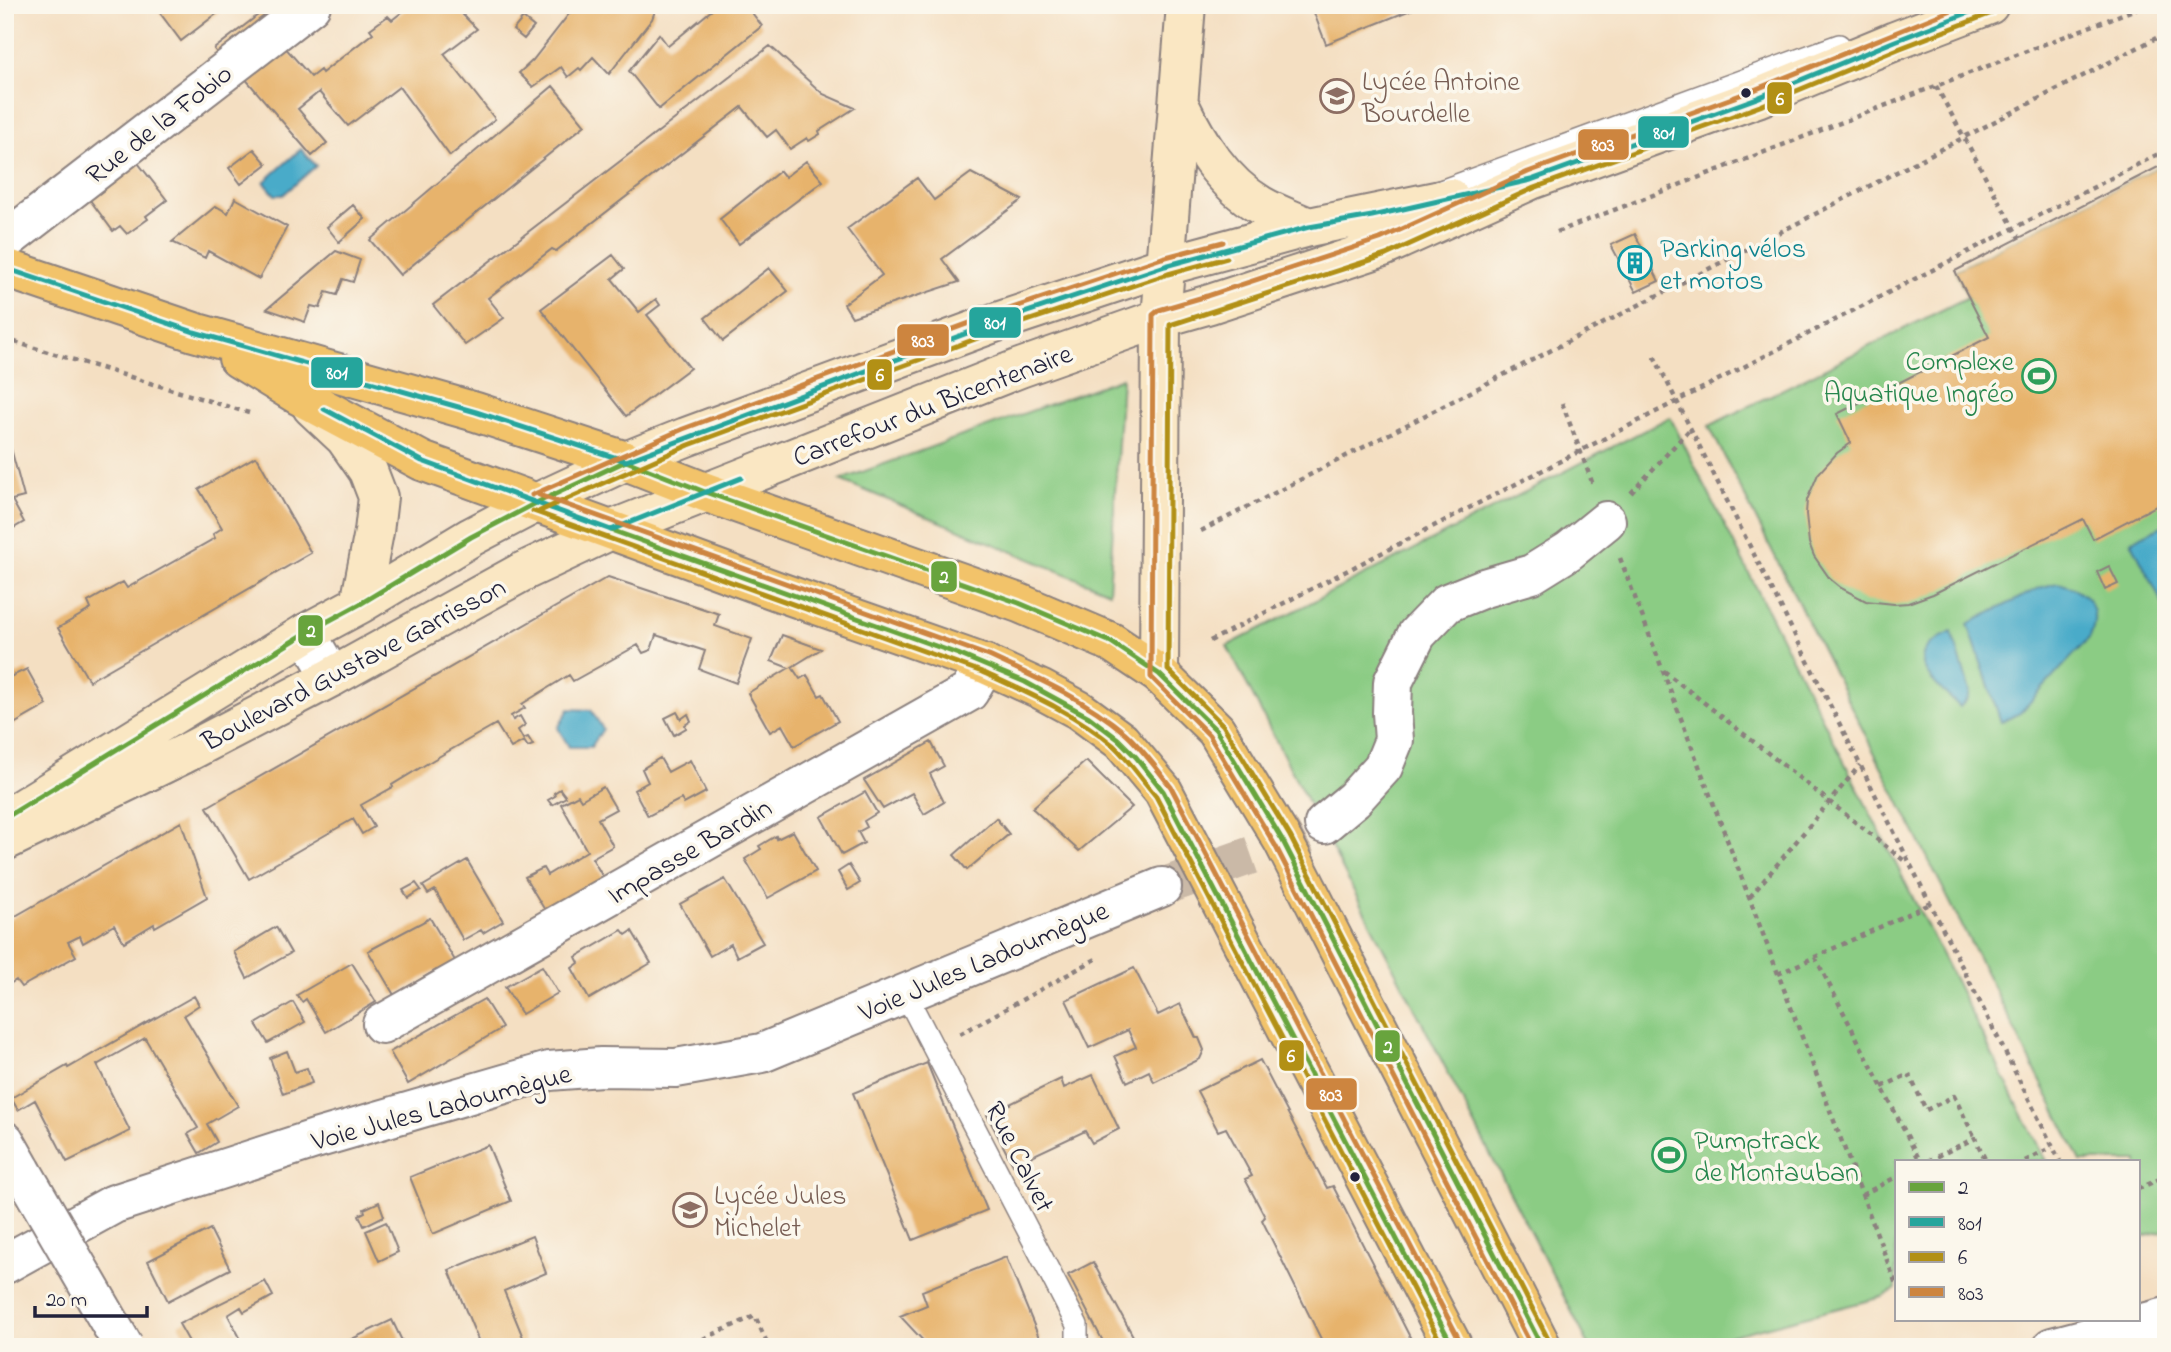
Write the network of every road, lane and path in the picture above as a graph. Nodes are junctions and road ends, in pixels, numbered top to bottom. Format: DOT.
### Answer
graph roads {
  1 [pos="312,5"];
  2 [pos="1186,5"];
  3 [pos="2146,5"];
  4 [pos="1969,7"];
  5 [pos="2166,33"];
  6 [pos="1936,86"];
  7 [pos="1179,104"];
  8 [pos="1964,137"];
  9 [pos="2166,150"];
  10 [pos="1531,180"];
  11 [pos="1372,216"];
  12 [pos="1310,227"];
  13 [pos="2014,229"];
  14 [pos="1557,232"];
  15 [pos="2019,238"];
  16 [pos="5,241"];
  17 [pos="1165,266"];
  18 [pos="5,268"];
  19 [pos="1161,318"];
  20 [pos="194,332"];
  21 [pos="5,340"];
  22 [pos="1654,356"];
  23 [pos="300,396"];
  24 [pos="1677,402"];
  25 [pos="1562,403"];
  26 [pos="250,413"];
  27 [pos="1690,429"];
  28 [pos="1580,451"];
  29 [pos="626,461"];
  30 [pos="705,492"];
  31 [pos="536,503"];
  32 [pos="1606,520"];
  33 [pos="611,530"];
  34 [pos="1201,531"];
  35 [pos="360,604"];
  36 [pos="306,633"];
  37 [pos="1210,641"];
  38 [pos="985,664"];
  39 [pos="1663,671"];
  40 [pos="1158,674"];
  41 [pos="332,677"];
  42 [pos="1860,765"];
  43 [pos="1829,802"];
  44 [pos="5,818"];
  45 [pos="1324,824"];
  46 [pos="5,841"];
  47 [pos="1910,866"];
  48 [pos="1162,887"];
  49 [pos="1749,898"];
  50 [pos="1930,904"];
  51 [pos="1102,955"];
  52 [pos="1815,957"];
  53 [pos="1778,974"];
  54 [pos="905,993"];
  55 [pos="382,1024"];
  56 [pos="934,1049"];
  57 [pos="1882,1087"];
  58 [pos="1975,1138"];
  59 [pos="2053,1147"];
  60 [pos="13,1156"];
  61 [pos="1919,1160"];
  62 [pos="1930,1160"];
  63 [pos="1986,1160"];
  64 [pos="2027,1160"];
  65 [pos="2060,1160"];
  66 [pos="2166,1177"];
  67 [pos="1895,1178"];
  68 [pos="2140,1187"];
  69 [pos="1862,1195"];
  70 [pos="5,1264"];
  71 [pos="1895,1281"];
  72 [pos="2166,1317"];
  73 [pos="124,1347"];
  74 [pos="685,1347"];
  75 [pos="769,1347"];
  76 [pos="1077,1347"];
  77 [pos="1453,1347"];
  78 [pos="1542,1347"];
  79 [pos="2052,1347"];
  1 -- 16 [label="street, Rue de la Fobio"];
  2 -- 7 [label="main road"];
  3 -- 6 [label="path"];
  4 -- 10 [label="main road"];
  4 -- 11 [label="lane"];
  5 -- 8 [label="path"];
  6 -- 8 [label="path"];
  6 -- 14 [label="path"];
  7 -- 12 [label="main road"];
  7 -- 17 [label="main road"];
  8 -- 13 [label="path"];
  8 -- 34 [label="path"];
  9 -- 13 [label="path"];
  10 -- 11 [label="main road, Carrefour du Bicentenaire"];
  10 -- 19 [label="main road, Carrefour du Bicentenaire"];
  11 -- 12 [label="main road, Carrefour du Bicentenaire"];
  12 -- 17 [label="main road, Carrefour du Bicentenaire"];
  13 -- 15 [label="path"];
  13 -- 24 [label="path"];
  17 -- 19 [label="main road"];
  17 -- 29 [label="main road, Carrefour du Bicentenaire"];
  18 -- 20 [label="main road"];
  19 -- 30 [label="main road, Carrefour du Bicentenaire"];
  19 -- 40 [label="main road"];
  20 -- 23 [label="main road"];
  20 -- 29 [label="main road"];
  21 -- 26 [label="path"];
  22 -- 24 [label="path"];
  23 -- 31 [label="main road"];
  23 -- 35 [label="main road"];
  24 -- 27 [label="path"];
  24 -- 28 [label="path"];
  25 -- 28 [label="path"];
  27 -- 32 [label="path"];
  27 -- 42 [label="path"];
  28 -- 32 [label="path"];
  28 -- 37 [label="path"];
  29 -- 30 [label="main road"];
  29 -- 31 [label="main road, Carrefour du Bicentenaire"];
  30 -- 33 [label="main road, Boulevard Gustave Garrisson"];
  30 -- 40 [label="main road"];
  31 -- 33 [label="main road"];
  31 -- 35 [label="main road, Boulevard Gustave Garrisson"];
  32 -- 39 [label="path"];
  32 -- 45 [label="street"];
  33 -- 38 [label="main road"];
  33 -- 41 [label="main road, Boulevard Gustave Garrisson"];
  35 -- 36 [label="main road, Boulevard Gustave Garrisson"];
  36 -- 41 [label="street"];
  36 -- 44 [label="main road, Boulevard Gustave Garrisson"];
  38 -- 55 [label="street, Impasse Bardin"];
  38 -- 77 [label="main road"];
  39 -- 43 [label="path"];
  39 -- 49 [label="path"];
  40 -- 78 [label="main road"];
  41 -- 46 [label="main road, Boulevard Gustave Garrisson"];
  42 -- 43 [label="path"];
  42 -- 47 [label="path"];
  43 -- 47 [label="path"];
  43 -- 49 [label="path"];
  47 -- 50 [label="path"];
  48 -- 54 [label="street, Voie Jules Ladoumègue"];
  49 -- 53 [label="path"];
  50 -- 52 [label="path"];
  50 -- 59 [label="path"];
  51 -- 56 [label="path"];
  52 -- 53 [label="path"];
  52 -- 57 [label="path"];
  53 -- 69 [label="path"];
  54 -- 56 [label="lane, Rue Calvet"];
  54 -- 70 [label="street, Voie Jules Ladoumègue"];
  56 -- 76 [label="lane, Rue Calvet"];
  57 -- 58 [label="path"];
  57 -- 61 [label="path"];
  58 -- 62 [label="path"];
  58 -- 63 [label="path"];
  59 -- 64 [label="path"];
  59 -- 65 [label="path"];
  60 -- 73 [label="street, bridge"];
  66 -- 68 [label="path"];
  67 -- 69 [label="path"];
  69 -- 71 [label="path"];
  72 -- 79 [label="street"];
  74 -- 75 [label="path"];
}
